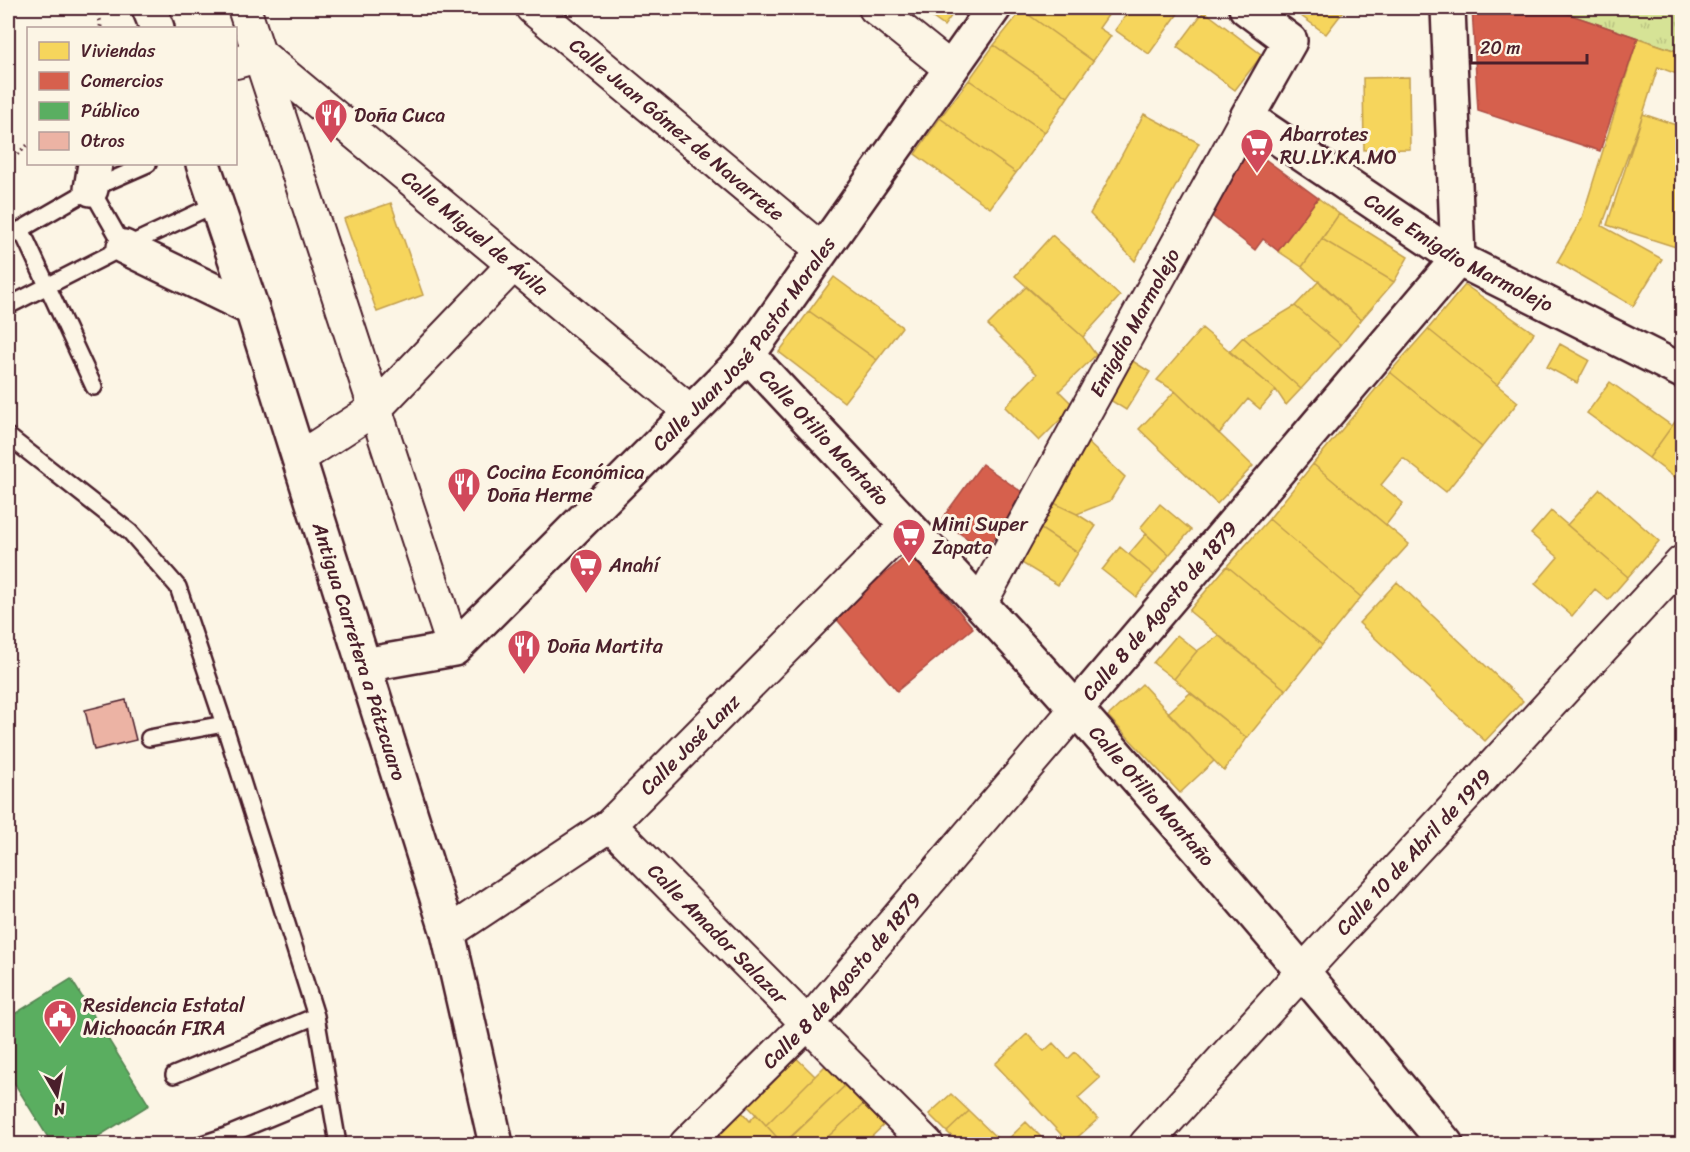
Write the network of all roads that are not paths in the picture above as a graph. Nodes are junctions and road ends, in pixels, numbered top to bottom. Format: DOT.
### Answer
graph roads {
  1 [pos="149,8"];
  2 [pos="244,8"];
  3 [pos="532,8"];
  4 [pos="875,8"];
  5 [pos="994,8"];
  6 [pos="1246,8"];
  7 [pos="1448,8"];
  8 [pos="142,27"];
  9 [pos="157,27"];
  10 [pos="248,58"];
  11 [pos="951,69"];
  12 [pos="1247,117"];
  13 [pos="143,165"];
  14 [pos="203,165"];
  15 [pos="93,176"];
  16 [pos="216,204"];
  17 [pos="14,233"];
  18 [pos="123,247"];
  19 [pos="822,250"];
  20 [pos="1458,259"];
  21 [pos="513,265"];
  22 [pos="48,286"];
  23 [pos="8,306"];
  24 [pos="252,309"];
  25 [pos="748,355"];
  26 [pos="1683,371"];
  27 [pos="94,387"];
  28 [pos="376,408"];
  29 [pos="691,412"];
  30 [pos="8,436"];
  31 [pos="299,458"];
  32 [pos="906,526"];
  33 [pos="1683,562"];
  34 [pos="981,604"];
  35 [pos="454,649"];
  36 [pos="364,665"];
  37 [pos="1076,709"];
  38 [pos="224,724"];
  39 [pos="149,738"];
  40 [pos="609,825"];
  41 [pos="448,933"];
  42 [pos="1304,970"];
  43 [pos="316,1016"];
  44 [pos="808,1023"];
  45 [pos="174,1075"];
  46 [pos="328,1093"];
  47 [pos="228,1141"];
  48 [pos="202,1144"];
  49 [pos="338,1144"];
  50 [pos="496,1144"];
  51 [pos="686,1144"];
  52 [pos="927,1144"];
  53 [pos="1146,1144"];
  54 [pos="1446,1144"];
  1 -- 8 [label="street"];
  1 -- 9 [label="street"];
  2 -- 10 [label="street"];
  3 -- 19 [label="street, Calle Juan Gómez de Navarrete"];
  4 -- 11 [label="street"];
  5 -- 11 [label="street, Calle Juan José Pastor Morales"];
  6 -- 12 [label="street, Emigdio Marmolejo"];
  7 -- 20 [label="street"];
  10 -- 21 [label="street, Calle Miguel de Ávila"];
  10 -- 28 [label="street"];
  11 -- 19 [label="street, Calle Juan José Pastor Morales"];
  12 -- 20 [label="street, Calle Emigdio Marmolejo"];
  12 -- 34 [label="street, Emigdio Marmolejo"];
  13 -- 15 [label="lane"];
  14 -- 16 [label="street, Antigua Carretera a Pátzcuaro"];
  15 -- 17 [label="lane"];
  15 -- 18 [label="lane"];
  16 -- 18 [label="lane"];
  16 -- 24 [label="street, Antigua Carretera a Pátzcuaro"];
  17 -- 22 [label="lane"];
  18 -- 22 [label="lane"];
  18 -- 24 [label="street"];
  19 -- 25 [label="street, Calle Juan José Pastor Morales"];
  20 -- 26 [label="street, Calle Emigdio Marmolejo"];
  20 -- 37 [label="street, Calle 8 de Agosto de 1879"];
  21 -- 28 [label="street"];
  21 -- 29 [label="street, Calle Miguel de Ávila"];
  22 -- 23 [label="lane"];
  22 -- 27 [label="lane"];
  24 -- 31 [label="street, Antigua Carretera a Pátzcuaro"];
  25 -- 29 [label="street, Calle Juan José Pastor Morales"];
  25 -- 32 [label="street, Calle Otilio Montaño"];
  28 -- 31 [label="street"];
  28 -- 35 [label="street"];
  29 -- 35 [label="street, Calle Juan José Pastor Morales"];
  30 -- 38 [label="lane"];
  31 -- 36 [label="street, Antigua Carretera a Pátzcuaro"];
  32 -- 34 [label="street, Calle Otilio Montaño"];
  32 -- 40 [label="street, Calle José Lanz"];
  33 -- 42 [label="street, Calle 10 de Abril de 1919"];
  34 -- 37 [label="street, Calle Otilio Montaño"];
  35 -- 36 [label="street"];
  36 -- 41 [label="street, Antigua Carretera a Pátzcuaro"];
  37 -- 42 [label="street, Calle Otilio Montaño"];
  37 -- 44 [label="street, Calle 8 de Agosto de 1879"];
  38 -- 39 [label="lane"];
  38 -- 43 [label="lane"];
  40 -- 41 [label="street, Calle José Lanz"];
  40 -- 44 [label="street, Calle Amador Salazar"];
  41 -- 50 [label="street, Antigua Carretera a Pátzcuaro"];
  42 -- 53 [label="street, Calle 10 de Abril de 1919"];
  42 -- 54 [label="street, Calle Otilio Montaño"];
  43 -- 45 [label="lane"];
  43 -- 46 [label="lane"];
  44 -- 51 [label="street, Calle 8 de Agosto de 1879"];
  44 -- 52 [label="street, Calle Amador Salazar"];
  46 -- 47 [label="lane"];
  46 -- 49 [label="lane"];
  47 -- 48 [label="lane"];
}
